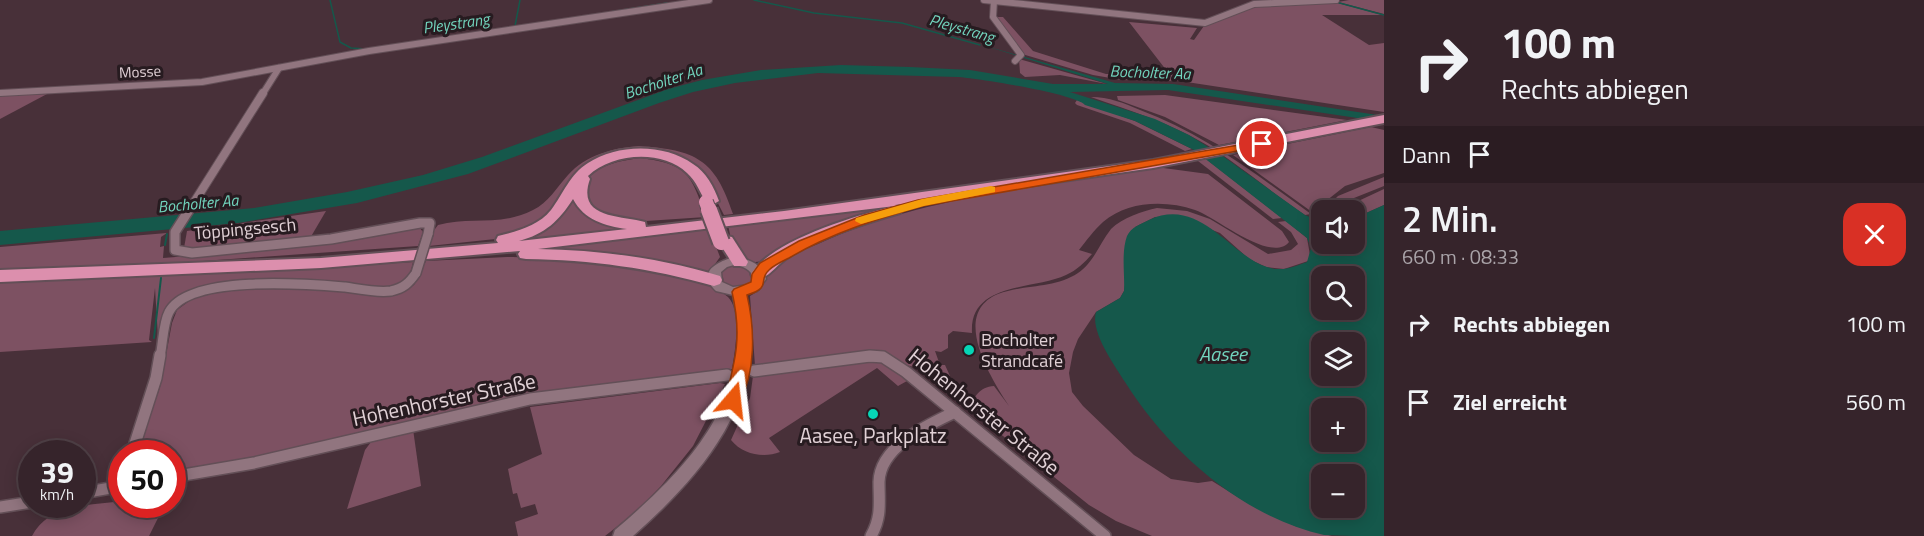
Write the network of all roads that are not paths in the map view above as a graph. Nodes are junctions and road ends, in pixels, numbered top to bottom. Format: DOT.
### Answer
graph roads {
  1 [pos="709,0"];
  2 [pos="984,0"];
  3 [pos="1336,0"];
  4 [pos="994,1"];
  5 [pos="1239,1"];
  6 [pos="1254,4"];
  7 [pos="1018,58"];
  8 [pos="279,68"];
  9 [pos="0,93"];
  10 [pos="1384,117"];
  11 [pos="1150,162"];
  12 [pos="1014,185"];
  13 [pos="709,202"];
  14 [pos="705,221"];
  15 [pos="723,242"];
  16 [pos="405,252"];
  17 [pos="432,254"];
  18 [pos="740,262"];
  19 [pos="723,264"];
  20 [pos="0,274"];
  21 [pos="759,274"];
  22 [pos="714,280"];
  23 [pos="739,292"];
  24 [pos="754,371"];
  25 [pos="727,375"];
  26 [pos="955,412"];
  27 [pos="136,440"];
  28 [pos="186,474"];
  29 [pos="18,504"];
  30 [pos="0,507"];
  31 [pos="621,536"];
  32 [pos="871,536"];
  33 [pos="1105,536"];
  1 -- 8 [label="street"];
  2 -- 4 [label="street"];
  3 -- 6 [label="street"];
  4 -- 6 [label="street"];
  4 -- 7 [label="street"];
  5 -- 6 [label="street"];
  8 -- 9 [label="street, Mosse"];
  8 -- 27 [label="street, Töppingsesch, bridge"];
  10 -- 11 [label="highway"];
  11 -- 12 [label="highway"];
  11 -- 14 [label="highway"];
  12 -- 17 [label="highway"];
  12 -- 21 [label="highway"];
  13 -- 14 [label="highway"];
  13 -- 15 [label="highway, bridge"];
  13 -- 16 [label="highway"];
  14 -- 16 [label="highway"];
  15 -- 18 [label="highway"];
  15 -- 19 [label="highway"];
  16 -- 20 [label="highway"];
  17 -- 20 [label="highway"];
  17 -- 22 [label="highway"];
  18 -- 19 [label="main road"];
  18 -- 21 [label="main road"];
  19 -- 22 [label="main road"];
  21 -- 23 [label="main road"];
  22 -- 23 [label="main road"];
  23 -- 31 [label="main road"];
  24 -- 26 [label="street, Hohenhorster Straße"];
  25 -- 28 [label="street, Hohenhorster Straße"];
  26 -- 32 [label="street"];
  26 -- 33 [label="street, Hohenhorster Straße"];
  29 -- 30 [label="street"];
}
